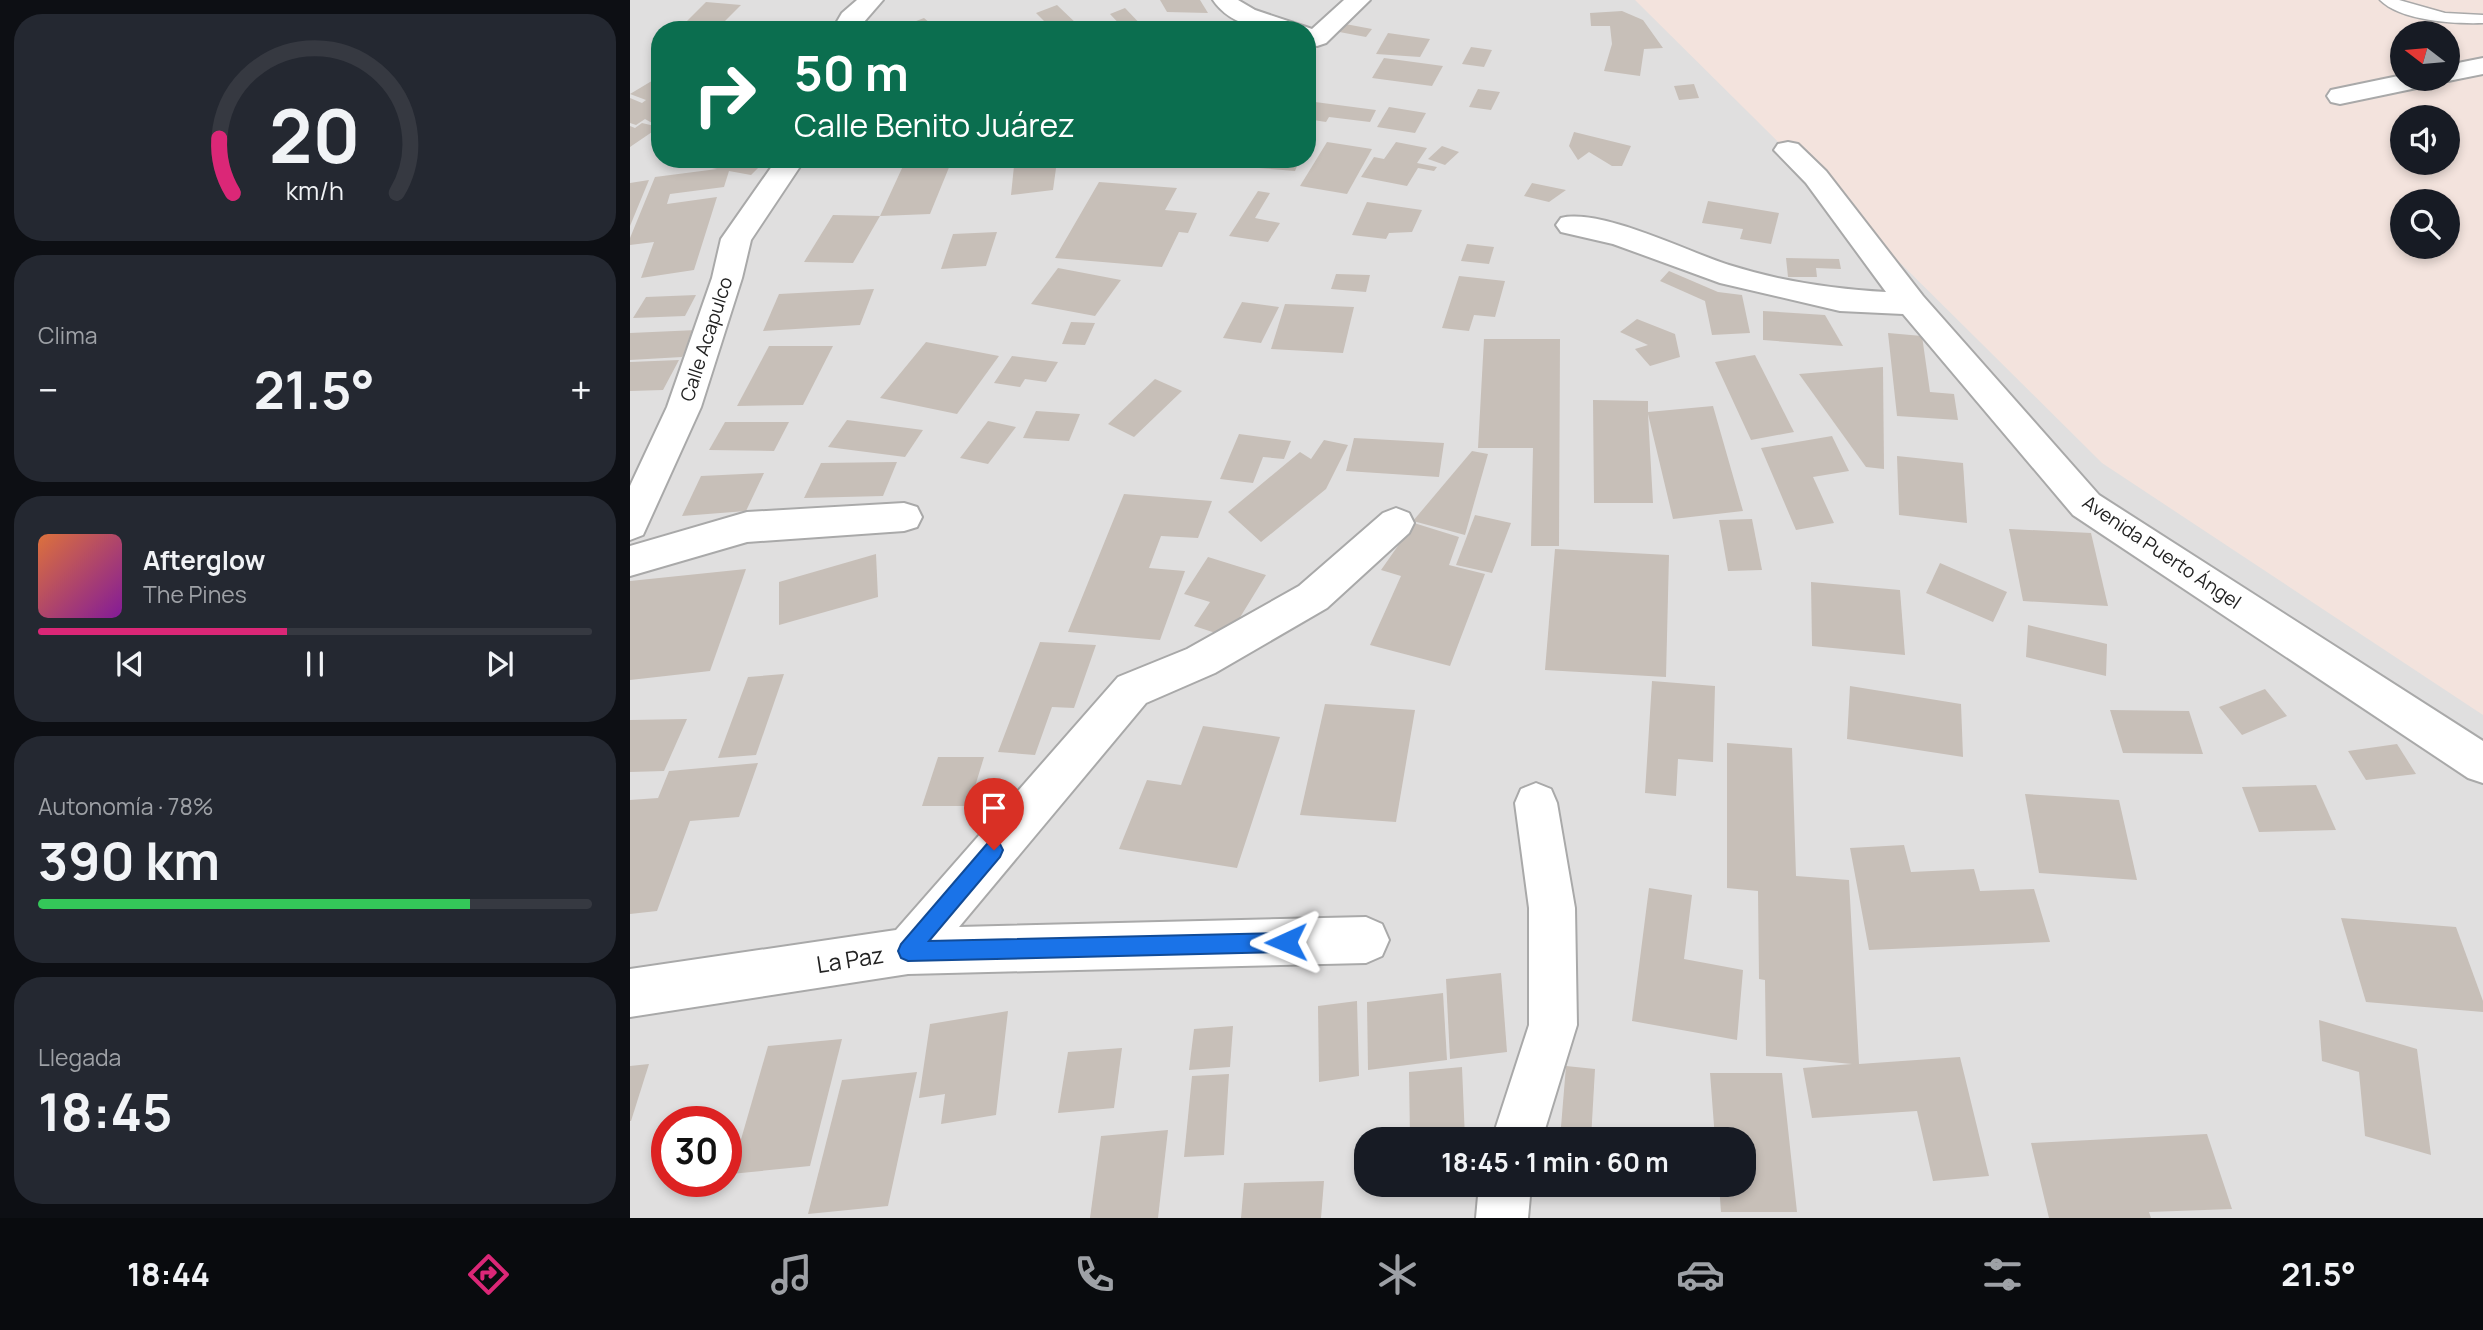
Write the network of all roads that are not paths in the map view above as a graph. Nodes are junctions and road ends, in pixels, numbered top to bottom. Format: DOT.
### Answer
graph roads {
  1 [pos="871,0"];
  2 [pos="1225,0"];
  3 [pos="1358,0"];
  4 [pos="2387,0"];
  5 [pos="2483,19"];
  6 [pos="849,21"];
  7 [pos="1267,21"];
  8 [pos="1316,38"];
  9 [pos="2483,66"];
  10 [pos="2460,71"];
  11 [pos="2390,86"];
  12 [pos="2340,96"];
  13 [pos="1788,150"];
  14 [pos="785,168"];
  15 [pos="1571,225"];
  16 [pos="1912,304"];
  17 [pos="904,517"];
  18 [pos="1396,523"];
  19 [pos="630,525"];
  20 [pos="630,561"];
  21 [pos="2483,764"];
  22 [pos="1536,803"];
  23 [pos="1367,940"];
  24 [pos="908,951"];
  25 [pos="630,993"];
  26 [pos="1521,1127"];
  27 [pos="1504,1197"];
  28 [pos="1502,1218"];
  1 -- 6 [label="street"];
  2 -- 7 [label="street"];
  3 -- 8 [label="street"];
  4 -- 5 [label="lane"];
  9 -- 10 [label="street"];
  11 -- 12 [label="street"];
  13 -- 16 [label="street, Avenida Puerto Ángel"];
  14 -- 19 [label="street, Calle Acapulco"];
  15 -- 16 [label="street"];
  16 -- 21 [label="street, Avenida Puerto Ángel"];
  17 -- 20 [label="street"];
  18 -- 24 [label="street"];
  22 -- 26 [label="street"];
  23 -- 24 [label="street, La Paz"];
  24 -- 25 [label="street, La Paz"];
  27 -- 28 [label="street"];
}
